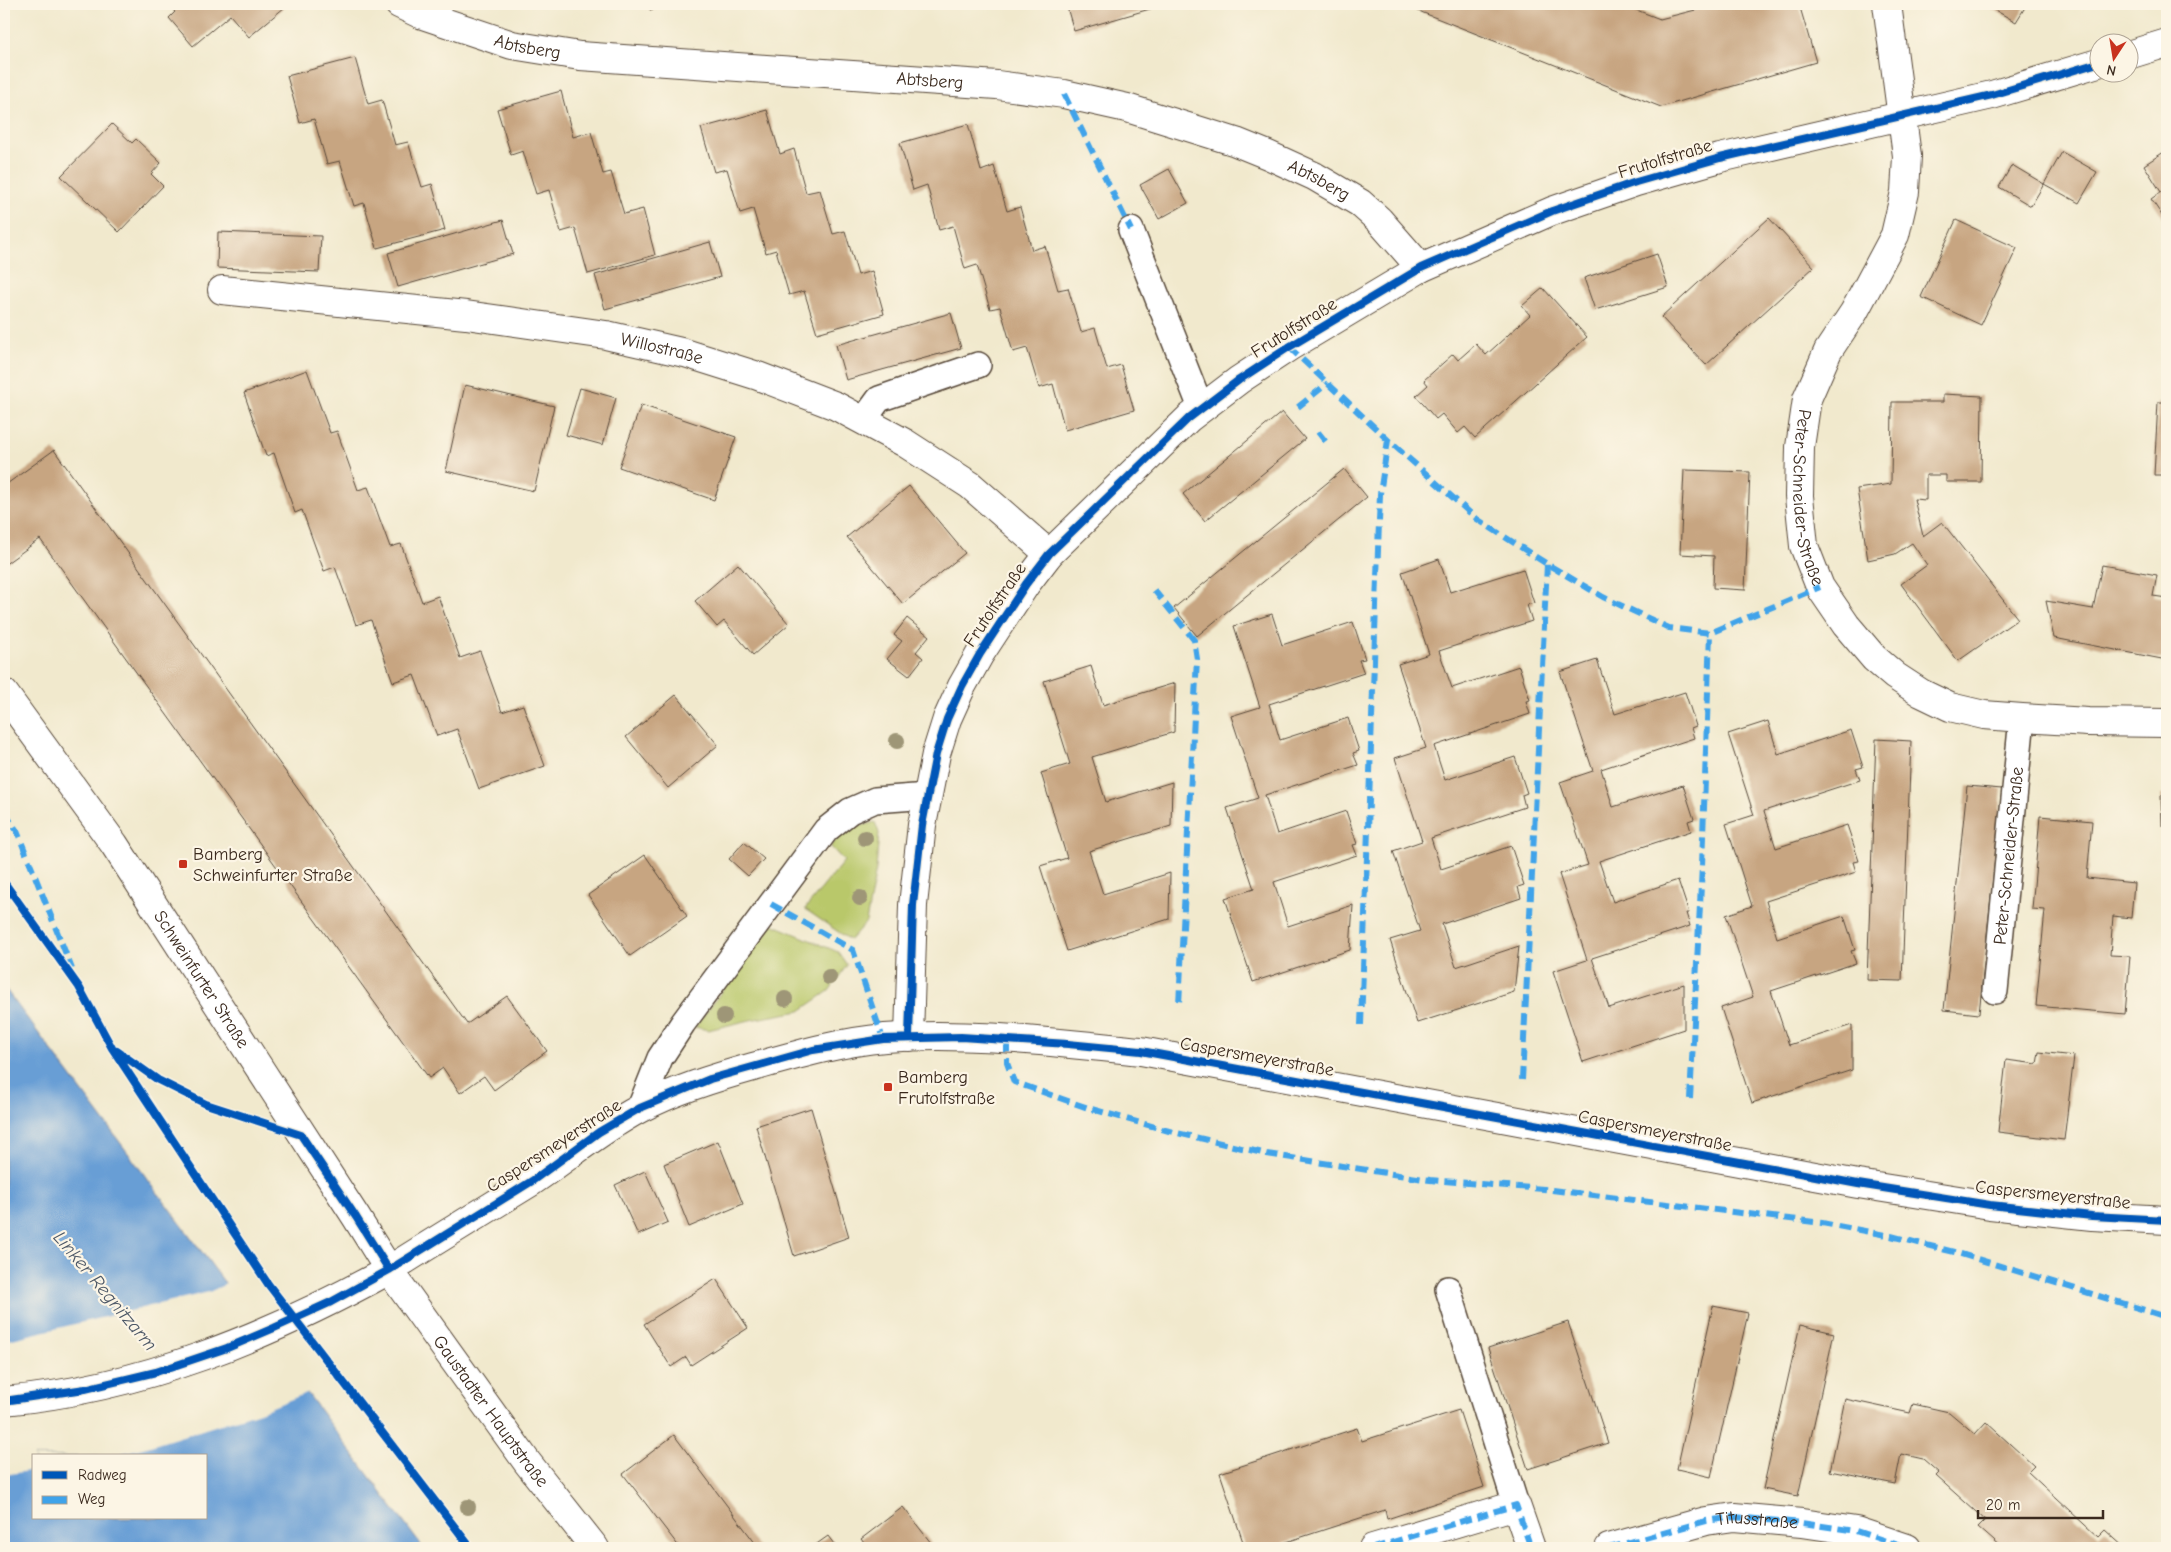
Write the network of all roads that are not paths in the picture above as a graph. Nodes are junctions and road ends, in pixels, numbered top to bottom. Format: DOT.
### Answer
graph roads {
  1 [pos="399,4"];
  2 [pos="1887,4"];
  3 [pos="2167,43"];
  4 [pos="2138,52"];
  5 [pos="2088,66"];
  6 [pos="1901,117"];
  7 [pos="1131,230"];
  8 [pos="1421,268"];
  9 [pos="222,290"];
  10 [pos="978,365"];
  11 [pos="1201,408"];
  12 [pos="863,421"];
  13 [pos="1049,554"];
  14 [pos="4,693"];
  15 [pos="2022,718"];
  16 [pos="2167,724"];
  17 [pos="928,796"];
  18 [pos="1995,991"];
  19 [pos="909,1037"];
  20 [pos="640,1108"];
  21 [pos="2167,1220"];
  22 [pos="389,1270"];
  23 [pos="1448,1289"];
  24 [pos="4,1401"];
  25 [pos="1516,1505"];
  26 [pos="595,1548"];
  27 [pos="1372,1548"];
  28 [pos="1531,1548"];
  29 [pos="1609,1548"];
  30 [pos="1907,1548"];
  1 -- 8 [label="street, Abtsberg"];
  2 -- 6 [label="street, Peter-Schneider-Straße"];
  3 -- 4 [label="street"];
  5 -- 6 [label="street, Frutolfstraße"];
  6 -- 8 [label="street, Frutolfstraße"];
  6 -- 15 [label="street, Peter-Schneider-Straße"];
  7 -- 11 [label="lane"];
  8 -- 11 [label="street, Frutolfstraße"];
  9 -- 12 [label="street, Willostraße"];
  10 -- 12 [label="lane"];
  11 -- 13 [label="street, Frutolfstraße"];
  12 -- 13 [label="street, Willostraße"];
  13 -- 17 [label="street, Frutolfstraße"];
  14 -- 22 [label="street, Schweinfurter Straße"];
  15 -- 16 [label="street, Peter-Schneider-Straße"];
  15 -- 18 [label="lane, Peter-Schneider-Straße"];
  17 -- 19 [label="street, Frutolfstraße"];
  17 -- 20 [label="lane"];
  19 -- 20 [label="street, Caspersmeyerstraße"];
  19 -- 21 [label="street, Caspersmeyerstraße"];
  20 -- 22 [label="street, Caspersmeyerstraße"];
  22 -- 24 [label="street, Caspersmeyerstraße"];
  22 -- 26 [label="street, Gaustadter Hauptstraße"];
  23 -- 25 [label="lane"];
  25 -- 27 [label="street"];
  25 -- 28 [label="street"];
  29 -- 30 [label="street, Titusstraße"];
}
